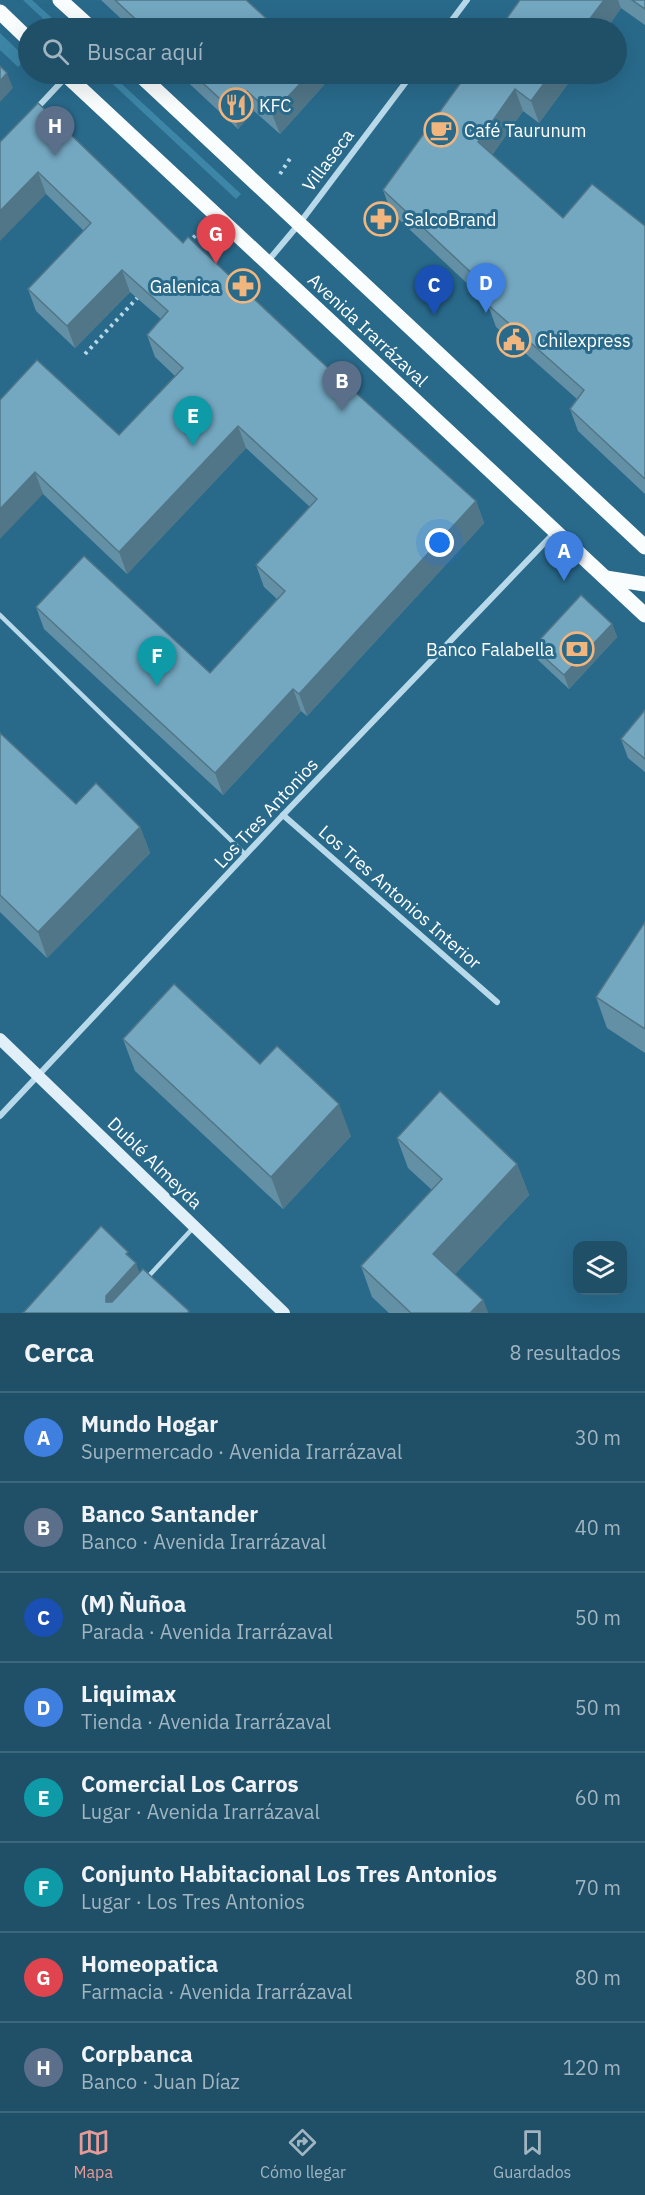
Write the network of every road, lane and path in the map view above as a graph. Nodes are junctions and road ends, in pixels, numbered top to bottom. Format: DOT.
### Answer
graph roads {
  1 [pos="60,0"];
  2 [pos="467,0"];
  3 [pos="0,12"];
  4 [pos="80,18"];
  5 [pos="454,18"];
  6 [pos="18,29"];
  7 [pos="57,84"];
  8 [pos="77,84"];
  9 [pos="150,84"];
  10 [pos="404,84"];
  11 [pos="31,114"];
  12 [pos="299,224"];
  13 [pos="198,233"];
  14 [pos="182,250"];
  15 [pos="267,262"];
  16 [pos="141,294"];
  17 [pos="85,354"];
  18 [pos="555,532"];
  19 [pos="645,547"];
  20 [pos="606,578"];
  21 [pos="645,584"];
  22 [pos="0,615"];
  23 [pos="645,615"];
  24 [pos="284,815"];
  25 [pos="246,855"];
  26 [pos="497,1002"];
  27 [pos="0,1040"];
  28 [pos="39,1076"];
  29 [pos="0,1116"];
  30 [pos="195,1226"];
  31 [pos="138,1288"];
  32 [pos="284,1313"];
  1 -- 4 [label="main road"];
  2 -- 5 [label="street"];
  3 -- 6 [label="main road"];
  7 -- 11 [label="street"];
  8 -- 15 [label="main road, Avenida Irarrázaval"];
  9 -- 12 [label="main road, Avenida Irarrázaval"];
  10 -- 12 [label="street, Villaseca"];
  12 -- 15 [label="street, Villaseca"];
  12 -- 19 [label="main road, Avenida Irarrázaval"];
  13 -- 14 [label="path"];
  15 -- 18 [label="main road, Avenida Irarrázaval"];
  16 -- 17 [label="path"];
  18 -- 20 [label="main road, Avenida Irarrázaval"];
  18 -- 24 [label="street, Los Tres Antonios"];
  20 -- 21 [label="main road"];
  20 -- 23 [label="main road, Avenida Irarrázaval"];
  22 -- 25 [label="lane"];
  24 -- 25 [label="street, Los Tres Antonios"];
  24 -- 26 [label="street, Los Tres Antonios Interior"];
  25 -- 28 [label="street, Los Tres Antonios"];
  27 -- 28 [label="main road, Dublé Almeyda"];
  28 -- 29 [label="street, Los Tres Antonios"];
  28 -- 30 [label="main road, Dublé Almeyda"];
  30 -- 31 [label="lane"];
  30 -- 32 [label="main road, Dublé Almeyda"];
}
